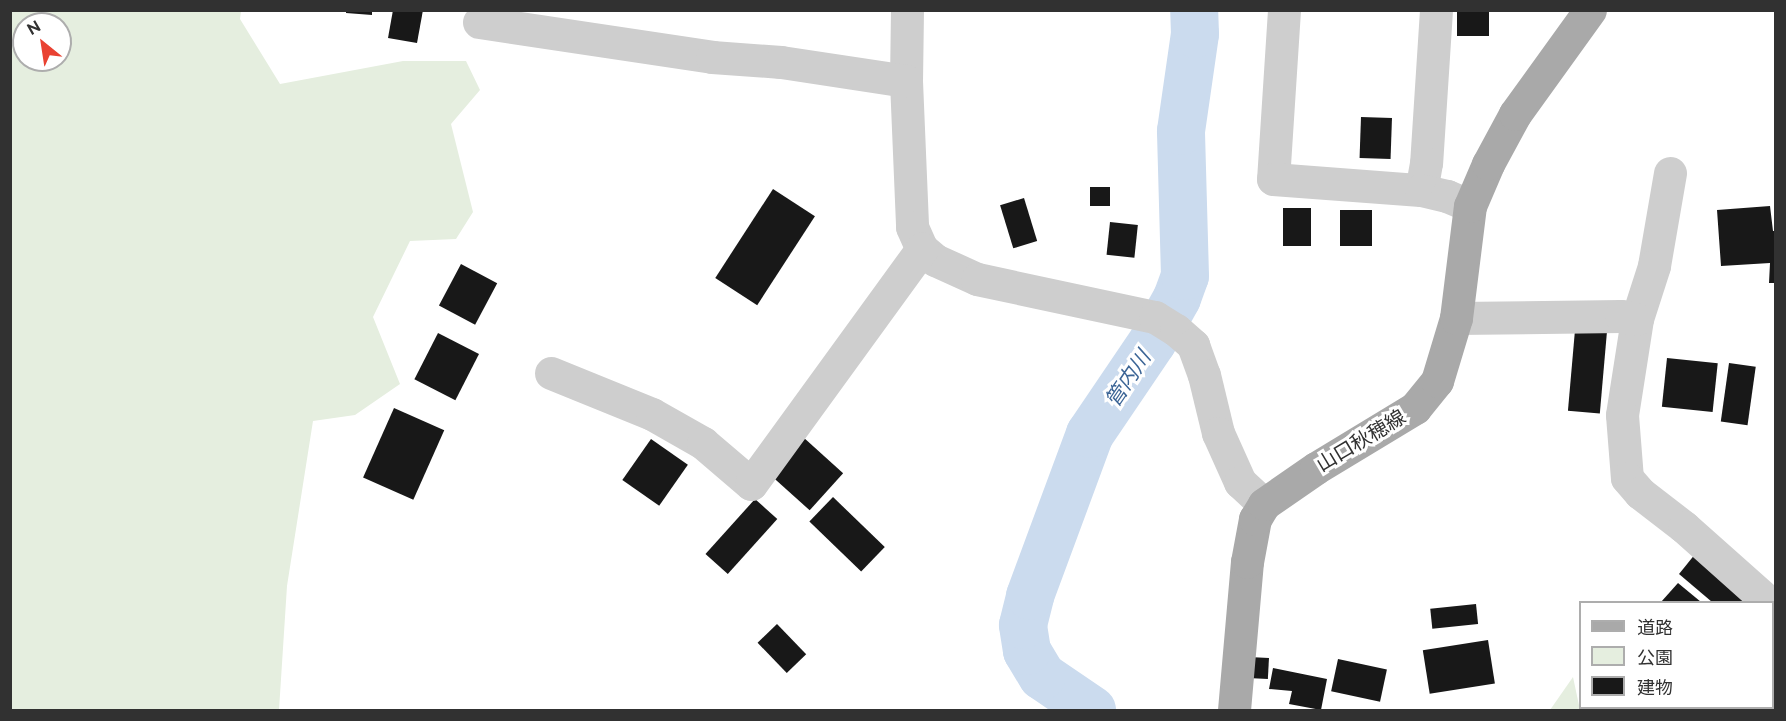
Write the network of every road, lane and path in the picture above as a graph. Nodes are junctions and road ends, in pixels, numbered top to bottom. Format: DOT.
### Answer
graph roads {
  1 [pos="907,10"];
  2 [pos="1284,10"];
  3 [pos="1436,10"];
  4 [pos="1590,10"];
  5 [pos="479,22"];
  6 [pos="906,81"];
  7 [pos="1670,173"];
  8 [pos="1420,190"];
  9 [pos="1470,206"];
  10 [pos="922,249"];
  11 [pos="1456,318"];
  12 [pos="1637,319"];
  13 [pos="551,373"];
  14 [pos="1264,504"];
  15 [pos="1766,600"];
  16 [pos="1234,711"];
  1 -- 6 [label="street"];
  2 -- 8 [label="street"];
  3 -- 8 [label="street"];
  4 -- 9 [label="main road, 山口秋穂線"];
  5 -- 6 [label="street"];
  6 -- 10 [label="street"];
  7 -- 12 [label="street"];
  8 -- 9 [label="street"];
  9 -- 11 [label="main road, 山口秋穂線"];
  10 -- 13 [label="street"];
  10 -- 14 [label="street"];
  11 -- 12 [label="street"];
  11 -- 14 [label="main road, 山口秋穂線"];
  12 -- 15 [label="street"];
  14 -- 16 [label="main road"];
}
